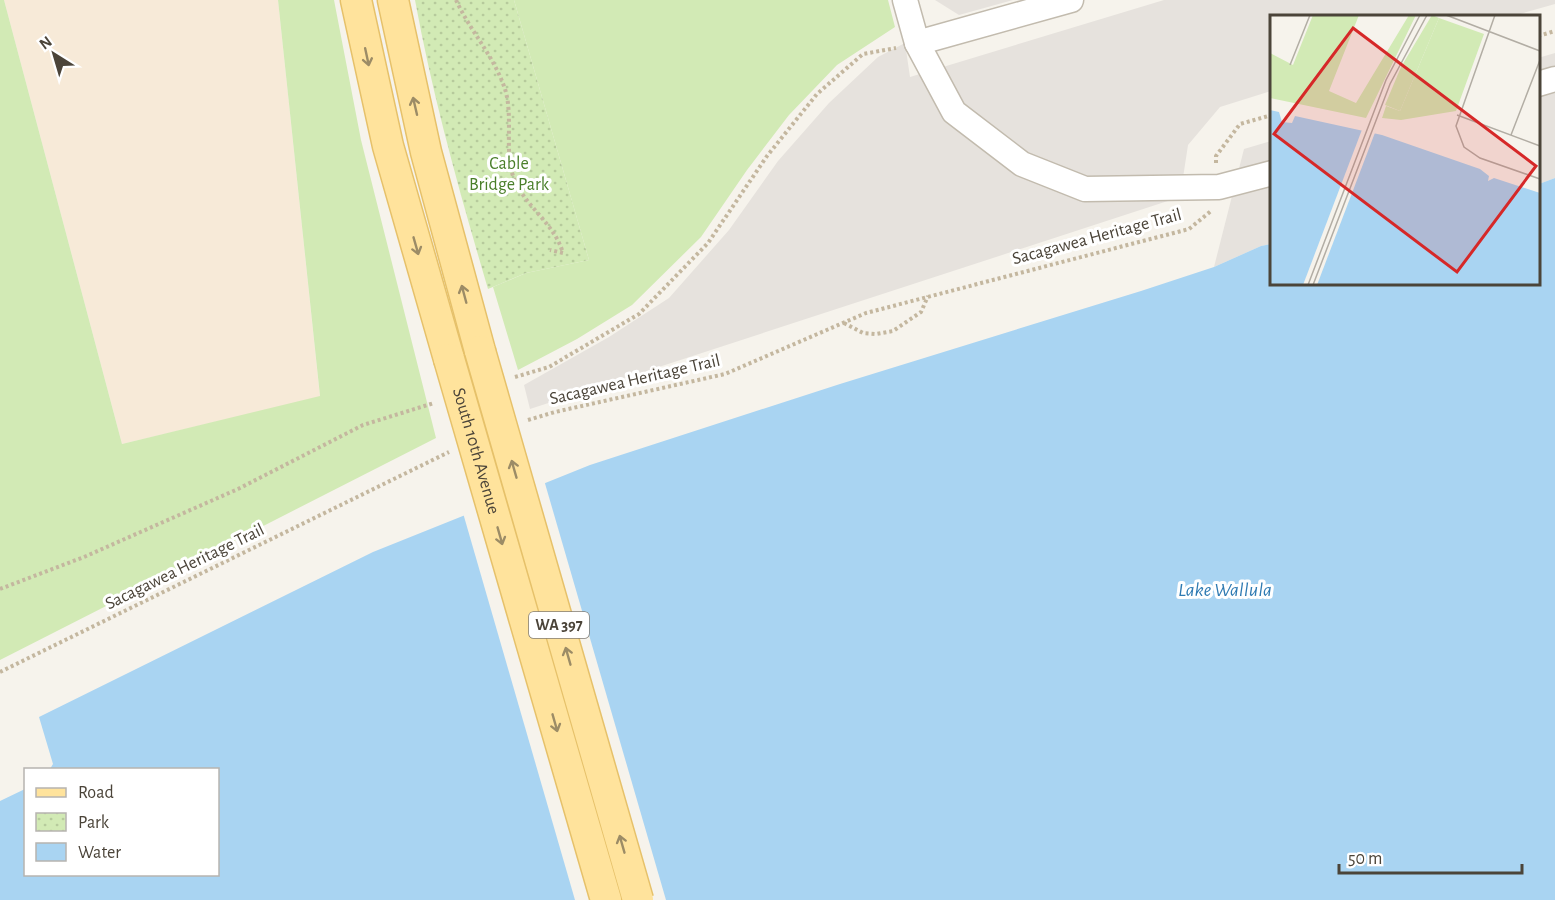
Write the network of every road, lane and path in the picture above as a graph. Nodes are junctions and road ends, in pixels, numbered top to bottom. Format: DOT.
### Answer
graph roads {
  1 [pos="356,0"];
  2 [pos="393,0"];
  3 [pos="456,0"];
  4 [pos="905,0"];
  5 [pos="1071,0"];
  6 [pos="1555,31"];
  7 [pos="1540,36"];
  8 [pos="917,43"];
  9 [pos="1555,79"];
  10 [pos="1540,84"];
  11 [pos="1270,116"];
  12 [pos="1270,174"];
  13 [pos="1219,187"];
  14 [pos="550,250"];
  15 [pos="928,296"];
  16 [pos="843,322"];
  17 [pos="522,422"];
  18 [pos="457,449"];
  19 [pos="0,672"];
  20 [pos="606,900"];
  21 [pos="638,900"];
  1 -- 20 [label="main road, South 10th Avenue / WA 397, one-way, bridge"];
  21 -- 2 [label="main road, South 10th Avenue / WA 397, one-way, bridge"];
  3 -- 14 [label="path"];
  4 -- 8 [label="street"];
  5 -- 8 [label="street"];
  6 -- 7 [label="path"];
  8 -- 13 [label="street"];
  9 -- 10 [label="street"];
  11 -- 13 [label="path, Sacagawea Heritage Trail"];
  12 -- 13 [label="street"];
  13 -- 15 [label="path, Sacagawea Heritage Trail"];
  15 -- 16 [label="path, Sacagawea Heritage Trail"];
  15 -- 16 [label="path"];
  16 -- 17 [label="path, Sacagawea Heritage Trail"];
  18 -- 19 [label="path, Sacagawea Heritage Trail"];
}
